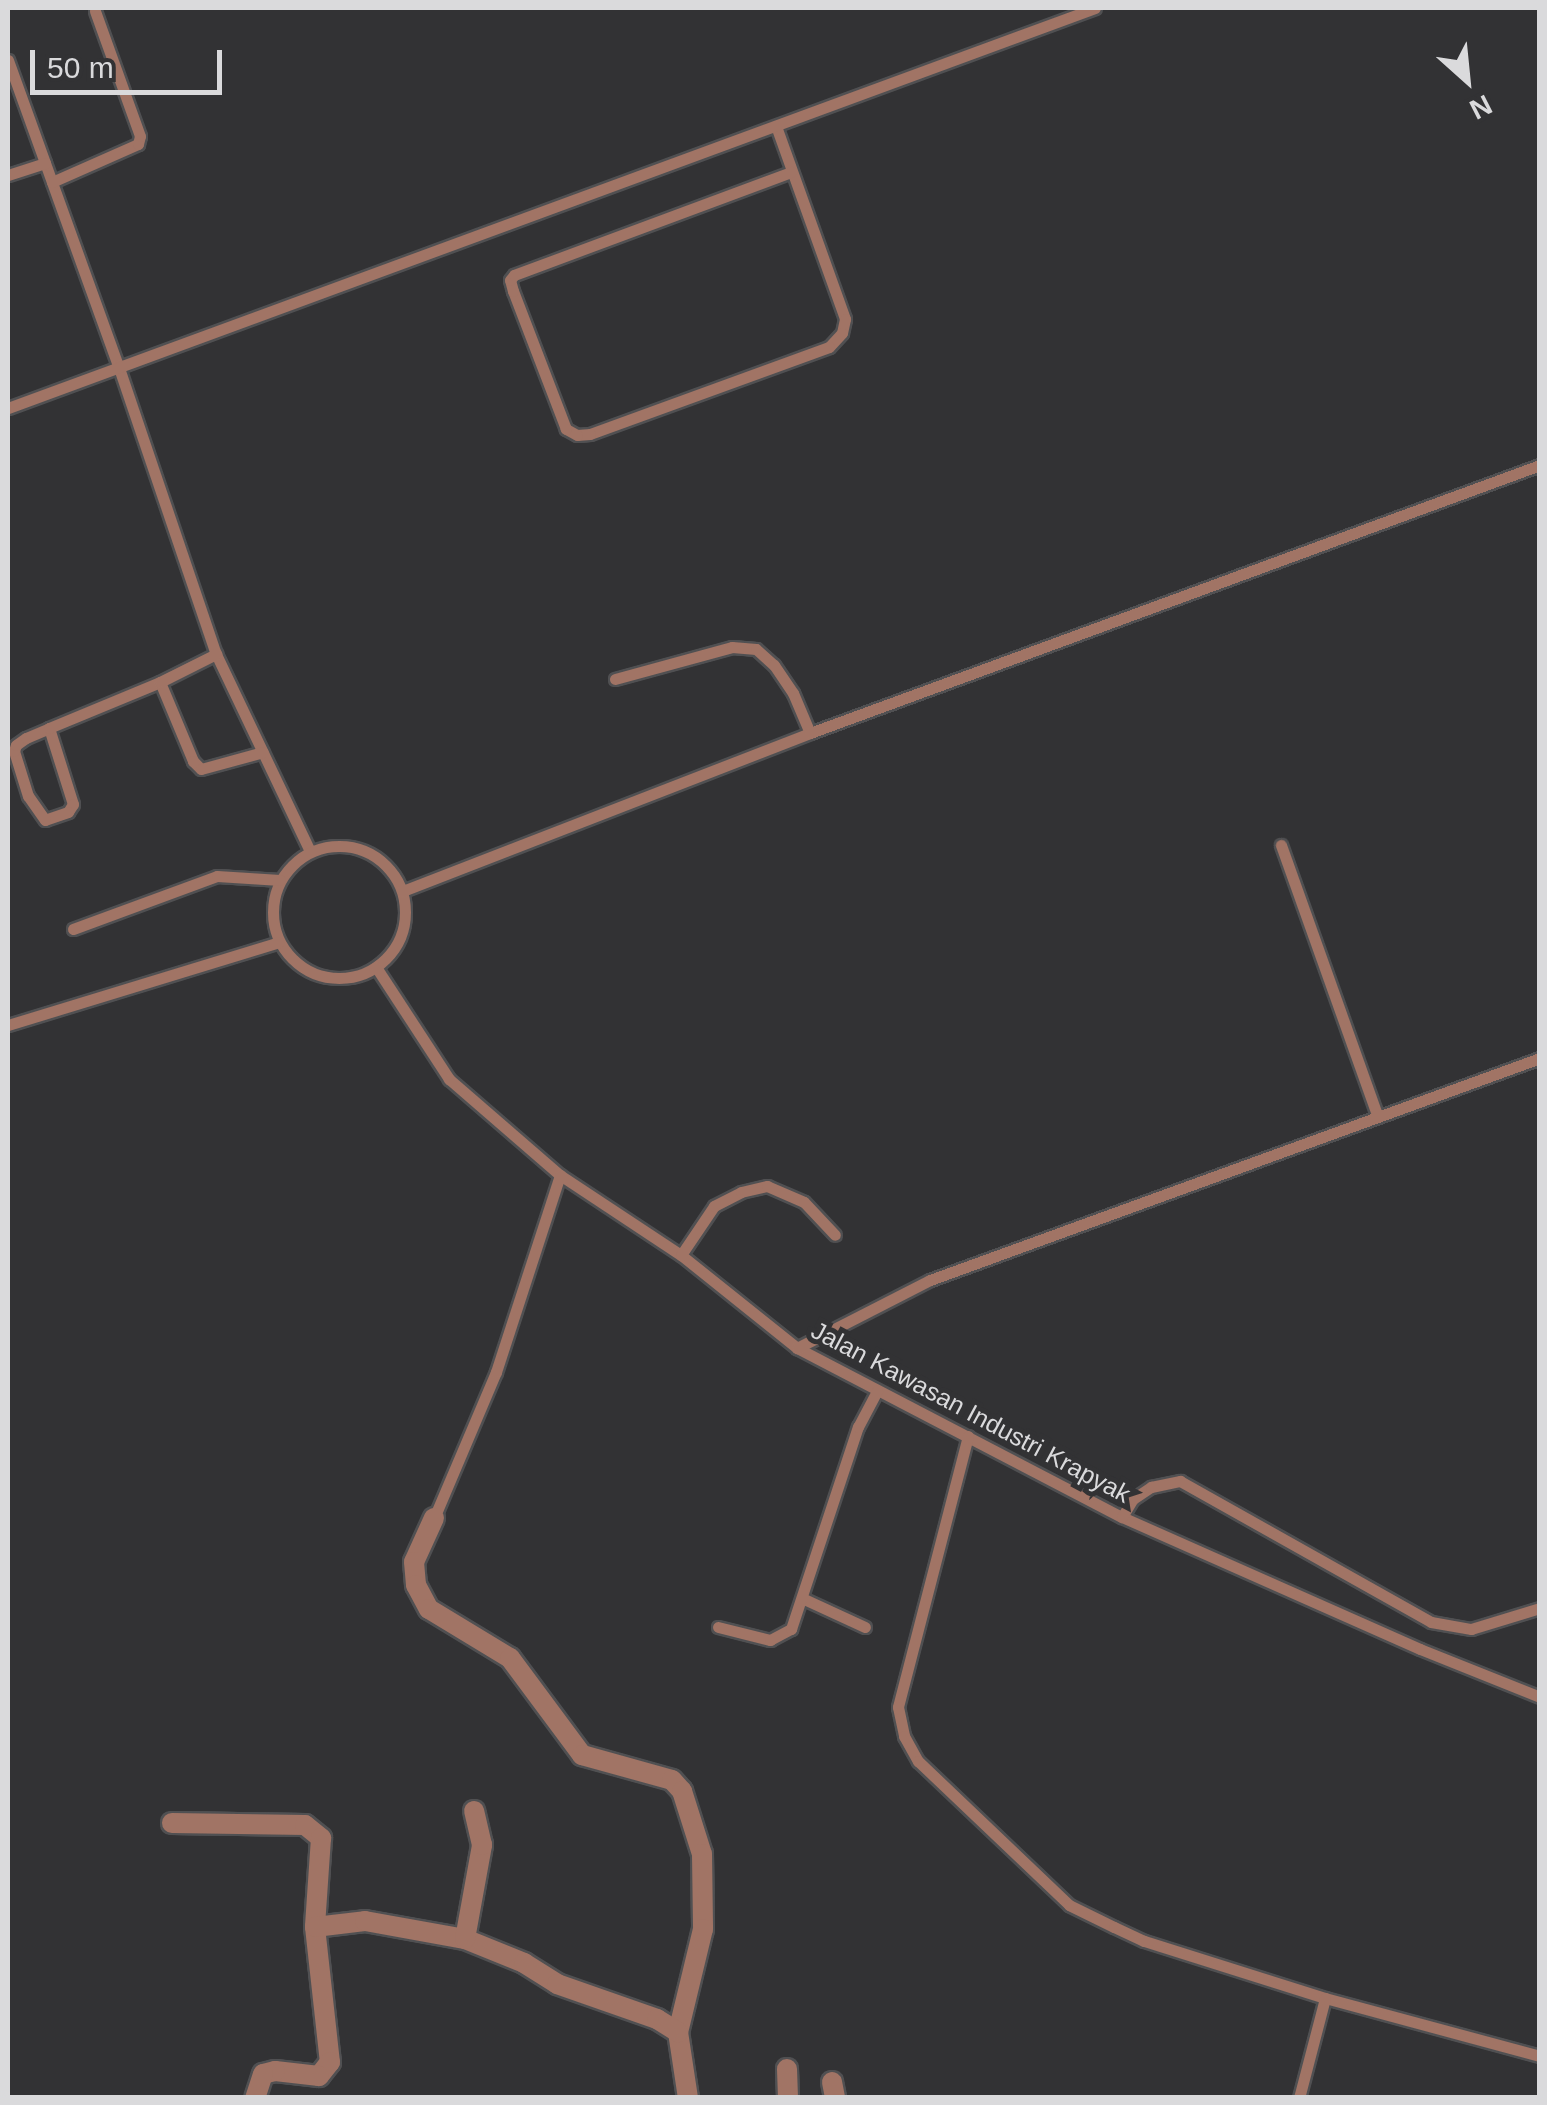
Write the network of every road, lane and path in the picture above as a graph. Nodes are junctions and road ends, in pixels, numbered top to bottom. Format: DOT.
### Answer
graph roads {
  1 [pos="1096,8"];
  2 [pos="96,11"];
  3 [pos="8,60"];
  4 [pos="776,126"];
  5 [pos="45,163"];
  6 [pos="791,172"];
  7 [pos="8,175"];
  8 [pos="52,182"];
  9 [pos="118,365"];
  10 [pos="8,408"];
  11 [pos="1540,465"];
  12 [pos="216,654"];
  13 [pos="614,679"];
  14 [pos="160,682"];
  15 [pos="49,728"];
  16 [pos="810,732"];
  17 [pos="263,752"];
  18 [pos="1281,844"];
  19 [pos="310,852"];
  20 [pos="280,880"];
  21 [pos="403,891"];
  22 [pos="73,930"];
  23 [pos="279,942"];
  24 [pos="376,968"];
  25 [pos="8,1025"];
  26 [pos="1540,1058"];
  27 [pos="1376,1114"];
  28 [pos="560,1174"];
  29 [pos="836,1235"];
  30 [pos="681,1254"];
  31 [pos="797,1348"];
  32 [pos="877,1391"];
  33 [pos="968,1436"];
  34 [pos="1122,1517"];
  35 [pos="434,1518"];
  36 [pos="804,1599"];
  37 [pos="1540,1608"];
  38 [pos="718,1627"];
  39 [pos="865,1627"];
  40 [pos="1540,1697"];
  41 [pos="474,1811"];
  42 [pos="172,1823"];
  43 [pos="315,1927"];
  44 [pos="465,1939"];
  45 [pos="1325,1998"];
  46 [pos="678,2032"];
  47 [pos="1540,2056"];
  48 [pos="787,2069"];
  49 [pos="255,2098"];
  50 [pos="688,2098"];
  51 [pos="788,2098"];
  52 [pos="1298,2098"];
  1 -- 4 [label="lane"];
  2 -- 8 [label="lane"];
  3 -- 5 [label="lane"];
  4 -- 6 [label="lane"];
  4 -- 9 [label="lane"];
  5 -- 7 [label="lane"];
  5 -- 8 [label="lane"];
  6 -- 6 [label="lane"];
  8 -- 9 [label="lane"];
  9 -- 10 [label="lane"];
  9 -- 12 [label="lane"];
  11 -- 16 [label="lane"];
  12 -- 14 [label="lane"];
  12 -- 17 [label="lane"];
  13 -- 16 [label="lane"];
  14 -- 15 [label="lane"];
  14 -- 17 [label="lane"];
  15 -- 15 [label="lane"];
  16 -- 21 [label="lane"];
  17 -- 19 [label="lane"];
  18 -- 27 [label="lane"];
  19 -- 20 [label="lane"];
  19 -- 21 [label="lane"];
  20 -- 22 [label="lane"];
  20 -- 23 [label="lane"];
  21 -- 24 [label="lane"];
  23 -- 24 [label="lane"];
  23 -- 25 [label="lane"];
  24 -- 28 [label="lane, Jalan Kawasan Industri Krapyak"];
  26 -- 27 [label="lane"];
  27 -- 31 [label="lane"];
  28 -- 30 [label="lane, Jalan Kawasan Industri Krapyak"];
  28 -- 35 [label="lane"];
  29 -- 30 [label="lane"];
  30 -- 31 [label="lane, Jalan Kawasan Industri Krapyak"];
  31 -- 32 [label="lane, Jalan Kawasan Industri Krapyak"];
  32 -- 33 [label="lane, Jalan Kawasan Industri Krapyak"];
  32 -- 36 [label="lane"];
  33 -- 34 [label="lane, Jalan Kawasan Industri Krapyak"];
  33 -- 45 [label="lane"];
  34 -- 37 [label="lane"];
  34 -- 40 [label="lane, Jalan Kawasan Industri Krapyak"];
  35 -- 46 [label="street"];
  36 -- 38 [label="lane"];
  36 -- 39 [label="lane"];
  41 -- 44 [label="street"];
  42 -- 43 [label="street"];
  43 -- 44 [label="street"];
  43 -- 49 [label="street"];
  44 -- 46 [label="street"];
  45 -- 47 [label="lane"];
  45 -- 52 [label="lane"];
  46 -- 50 [label="street"];
  48 -- 51 [label="street"];
}
